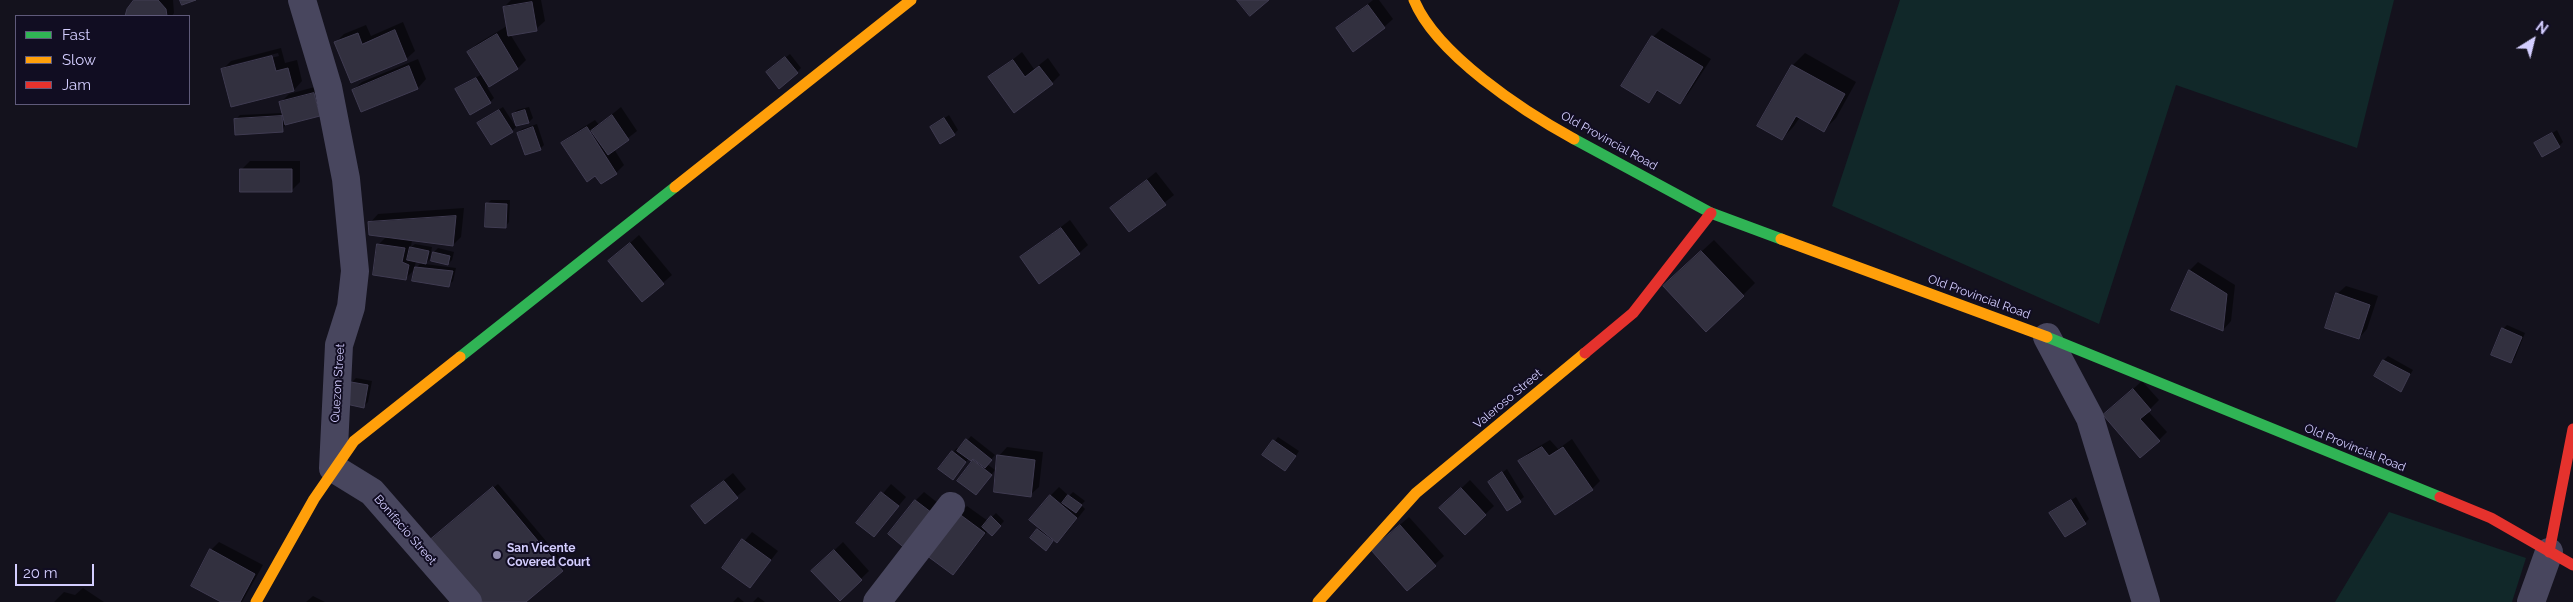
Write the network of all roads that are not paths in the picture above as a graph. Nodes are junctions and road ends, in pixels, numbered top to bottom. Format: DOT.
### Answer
graph roads {
  1 [pos="302,0"];
  2 [pos="911,0"];
  3 [pos="1414,0"];
  4 [pos="1711,213"];
  5 [pos="2047,337"];
  6 [pos="2573,429"];
  7 [pos="333,468"];
  8 [pos="951,506"];
  9 [pos="2549,552"];
  10 [pos="2573,565"];
  11 [pos="256,602"];
  12 [pos="468,602"];
  13 [pos="877,602"];
  14 [pos="1318,602"];
  15 [pos="2146,602"];
  16 [pos="2531,602"];
  1 -- 7 [label="street, Quezon Street"];
  2 -- 7 [label="street"];
  3 -- 4 [label="street, Old Provincial Road"];
  4 -- 5 [label="street, Old Provincial Road"];
  4 -- 14 [label="street, Valeroso Street"];
  5 -- 9 [label="street, Old Provincial Road"];
  5 -- 15 [label="street"];
  6 -- 9 [label="street"];
  7 -- 11 [label="street, Quezon Street"];
  7 -- 12 [label="street, Bonifacio Street"];
  8 -- 13 [label="street"];
  9 -- 10 [label="street, Old Provincial Road"];
  9 -- 16 [label="street"];
}
